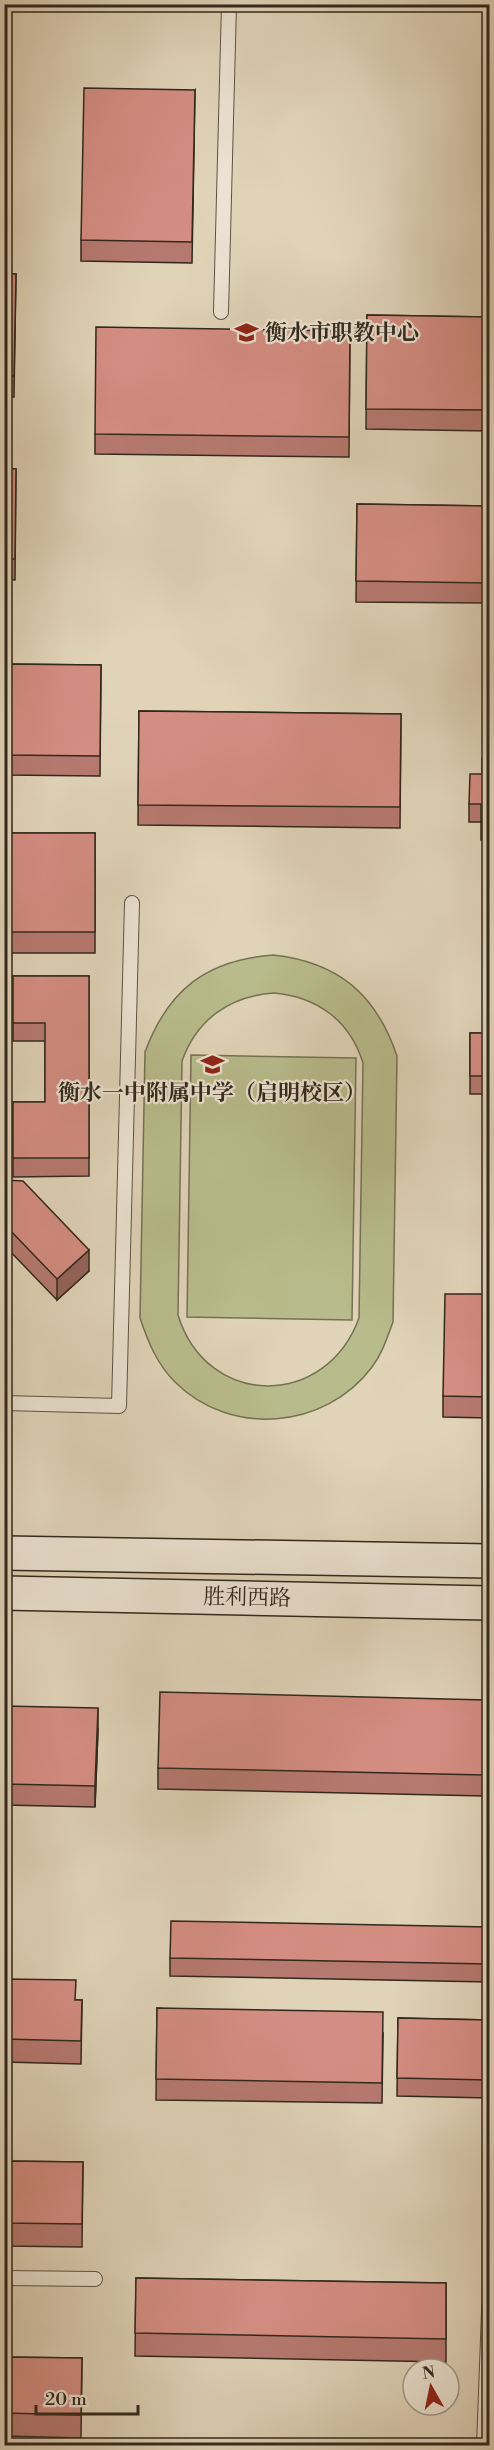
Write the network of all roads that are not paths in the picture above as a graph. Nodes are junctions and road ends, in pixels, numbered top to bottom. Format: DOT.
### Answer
graph roads {
  1 [pos="229,4"];
  2 [pos="221,312"];
  3 [pos="132,903"];
  4 [pos="4,1402"];
  5 [pos="4,1553"];
  6 [pos="489,1561"];
  7 [pos="4,1593"];
  8 [pos="489,1603"];
  9 [pos="4,2278"];
  10 [pos="95,2279"];
  11 [pos="489,2285"];
  12 [pos="484,2445"];
  1 -- 2 [label="lane"];
  3 -- 4 [label="lane"];
  5 -- 6 [label="main road, 胜利西路"];
  7 -- 8 [label="main road, 胜利西路"];
  9 -- 10 [label="lane"];
  11 -- 12 [label="lane"];
}
